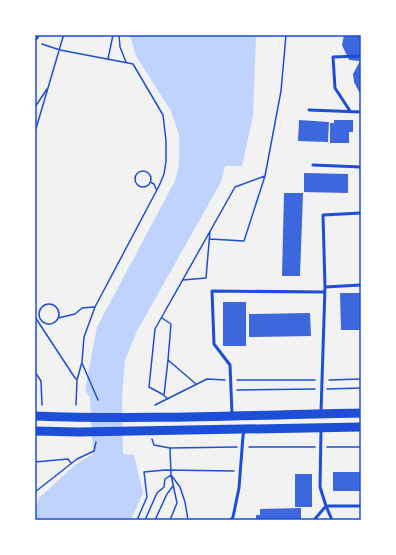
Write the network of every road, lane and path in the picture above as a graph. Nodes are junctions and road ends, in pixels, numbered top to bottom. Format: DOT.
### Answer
graph roads {
  1 [pos="65,35"];
  2 [pos="113,35"];
  3 [pos="119,35"];
  4 [pos="286,35"];
  5 [pos="42,44"];
  6 [pos="60,50"];
  7 [pos="361,56"];
  8 [pos="108,59"];
  9 [pos="126,62"];
  10 [pos="49,86"];
  11 [pos="35,107"];
  12 [pos="309,110"];
  13 [pos="350,111"];
  14 [pos="361,112"];
  15 [pos="35,132"];
  16 [pos="313,165"];
  17 [pos="361,167"];
  18 [pos="265,176"];
  19 [pos="150,182"];
  20 [pos="160,182"];
  21 [pos="154,184"];
  22 [pos="157,190"];
  23 [pos="361,213"];
  24 [pos="210,231"];
  25 [pos="210,239"];
  26 [pos="183,280"];
  27 [pos="361,285"];
  28 [pos="325,287"];
  29 [pos="324,292"];
  30 [pos="94,307"];
  31 [pos="35,317"];
  32 [pos="58,318"];
  33 [pos="162,318"];
  34 [pos="41,319"];
  35 [pos="36,321"];
  36 [pos="168,360"];
  37 [pos="82,362"];
  38 [pos="35,372"];
  39 [pos="361,379"];
  40 [pos="78,380"];
  41 [pos="231,380"];
  42 [pos="322,380"];
  43 [pos="196,385"];
  44 [pos="361,388"];
  45 [pos="322,389"];
  46 [pos="231,390"];
  47 [pos="164,395"];
  48 [pos="168,398"];
  49 [pos="98,400"];
  50 [pos="42,405"];
  51 [pos="76,405"];
  52 [pos="155,405"];
  53 [pos="361,413"];
  54 [pos="321,414"];
  55 [pos="35,416"];
  56 [pos="232,416"];
  57 [pos="361,427"];
  58 [pos="244,428"];
  59 [pos="321,428"];
  60 [pos="35,431"];
  61 [pos="151,433"];
  62 [pos="96,441"];
  63 [pos="242,447"];
  64 [pos="321,447"];
  65 [pos="361,447"];
  66 [pos="170,448"];
  67 [pos="35,462"];
  68 [pos="72,464"];
  69 [pos="171,470"];
  70 [pos="240,471"];
  71 [pos="171,475"];
  72 [pos="173,486"];
  73 [pos="35,492"];
  74 [pos="326,506"];
  75 [pos="361,506"];
  76 [pos="232,519"];
  77 [pos="137,520"];
  78 [pos="145,520"];
  79 [pos="155,520"];
  80 [pos="170,520"];
  81 [pos="188,520"];
  82 [pos="314,520"];
  83 [pos="332,520"];
  1 -- 6 [label="path"];
  2 -- 8 [label="path"];
  3 -- 9 [label="path"];
  4 -- 18 [label="path"];
  5 -- 6 [label="path"];
  6 -- 8 [label="path"];
  6 -- 10 [label="path"];
  7 -- 13 [label="lane"];
  8 -- 9 [label="path"];
  9 -- 20 [label="path"];
  10 -- 11 [label="path"];
  10 -- 15 [label="path"];
  12 -- 13 [label="lane"];
  13 -- 14 [label="lane"];
  16 -- 17 [label="lane"];
  18 -- 24 [label="path"];
  18 -- 25 [label="path"];
  19 -- 19 [label="path"];
  19 -- 21 [label="path"];
  20 -- 21 [label="path"];
  20 -- 22 [label="path"];
  21 -- 22 [label="path"];
  22 -- 30 [label="path"];
  23 -- 28 [label="lane"];
  24 -- 25 [label="path"];
  24 -- 26 [label="path"];
  25 -- 26 [label="path"];
  26 -- 33 [label="path"];
  27 -- 28 [label="lane"];
  28 -- 29 [label="lane"];
  29 -- 41 [label="lane"];
  29 -- 42 [label="lane"];
  30 -- 32 [label="path"];
  30 -- 37 [label="path"];
  31 -- 35 [label="path"];
  32 -- 34 [label="path"];
  32 -- 34 [label="path"];
  33 -- 36 [label="path"];
  33 -- 47 [label="path"];
  34 -- 35 [label="path"];
  35 -- 40 [label="path"];
  36 -- 43 [label="path"];
  36 -- 47 [label="path"];
  37 -- 40 [label="path"];
  37 -- 49 [label="path"];
  38 -- 50 [label="path"];
  39 -- 42 [label="path"];
  40 -- 51 [label="path"];
  41 -- 42 [label="path"];
  41 -- 43 [label="path"];
  41 -- 46 [label="lane"];
  42 -- 45 [label="lane"];
  43 -- 48 [label="path"];
  44 -- 45 [label="path"];
  45 -- 46 [label="path"];
  45 -- 54 [label="lane"];
  46 -- 56 [label="lane"];
  47 -- 48 [label="path"];
  48 -- 52 [label="path"];
  53 -- 54 [label="main road"];
  54 -- 56 [label="main road"];
  55 -- 56 [label="main road"];
  57 -- 59 [label="main road"];
  58 -- 59 [label="main road"];
  58 -- 61 [label="main road"];
  58 -- 63 [label="lane"];
  59 -- 64 [label="lane"];
  60 -- 61 [label="main road"];
  61 -- 66 [label="path"];
  62 -- 68 [label="path"];
  63 -- 64 [label="path"];
  63 -- 66 [label="path"];
  63 -- 70 [label="lane"];
  64 -- 65 [label="path"];
  64 -- 74 [label="lane"];
  66 -- 69 [label="path"];
  67 -- 68 [label="path"];
  68 -- 73 [label="path"];
  69 -- 70 [label="path"];
  69 -- 71 [label="path"];
  69 -- 77 [label="path"];
  70 -- 76 [label="lane"];
  71 -- 72 [label="path"];
  71 -- 78 [label="path"];
  71 -- 81 [label="path"];
  72 -- 79 [label="path"];
  72 -- 80 [label="path"];
  74 -- 75 [label="lane"];
  74 -- 82 [label="lane"];
  74 -- 83 [label="lane"];
}
